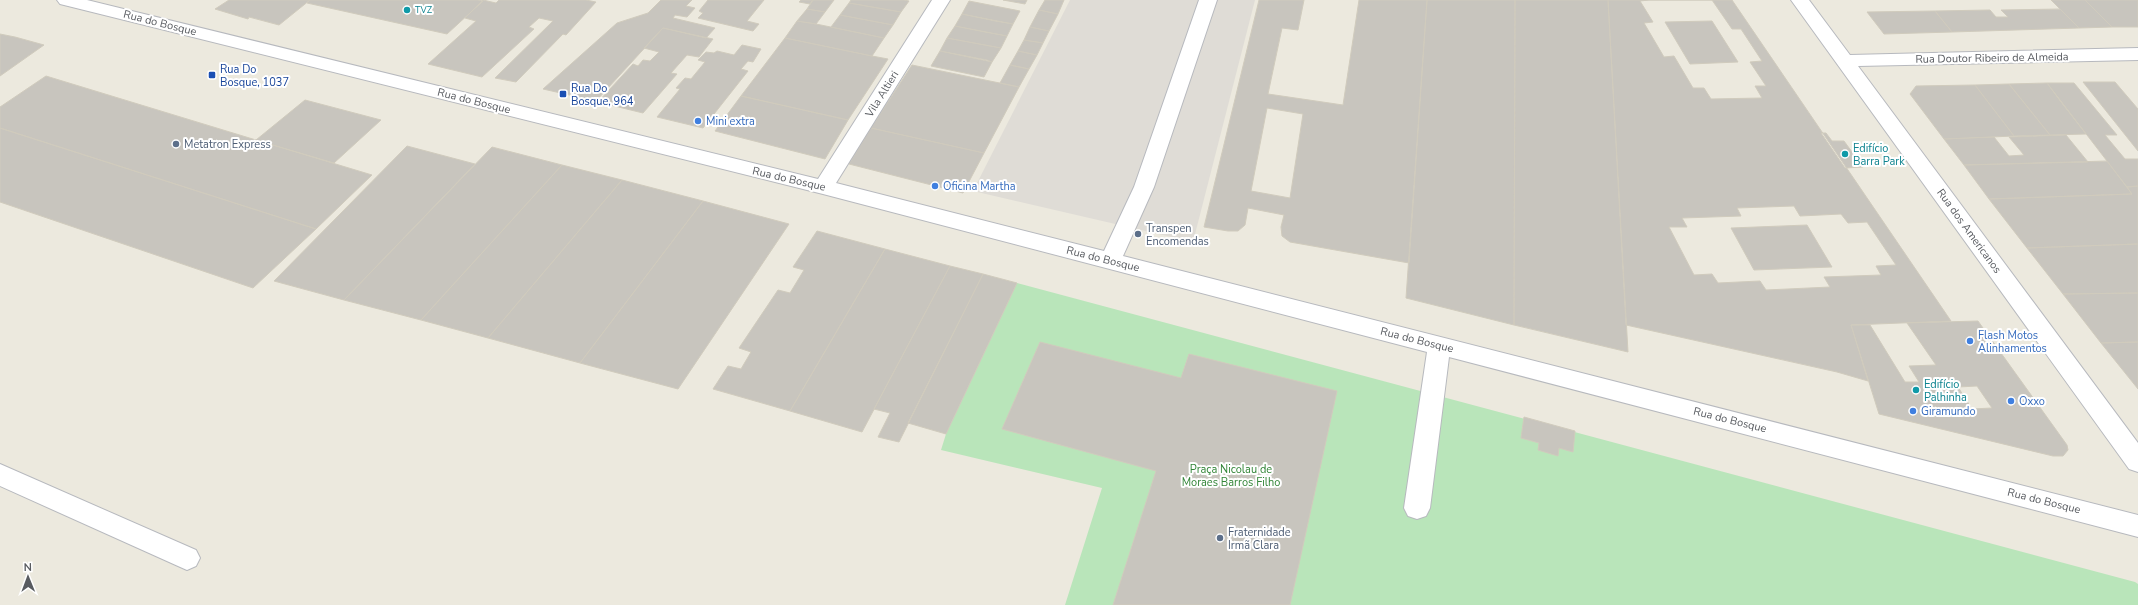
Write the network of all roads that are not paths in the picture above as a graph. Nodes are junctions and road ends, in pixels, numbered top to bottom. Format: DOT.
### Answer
graph roads {
  1 [pos="66,0"];
  2 [pos="941,0"];
  3 [pos="1208,0"];
  4 [pos="1800,0"];
  5 [pos="2138,54"];
  6 [pos="1845,61"];
  7 [pos="823,187"];
  8 [pos="1110,261"];
  9 [pos="1439,346"];
  10 [pos="2138,462"];
  11 [pos="0,475"];
  12 [pos="1417,508"];
  13 [pos="2138,526"];
  14 [pos="187,558"];
  1 -- 7 [label="street, Rua do Bosque"];
  2 -- 7 [label="street, Vila Altieri"];
  3 -- 8 [label="street"];
  4 -- 6 [label="street, Rua dos Americanos"];
  5 -- 6 [label="street, Rua Doutor Ribeiro de Almeida"];
  6 -- 10 [label="street, Rua dos Americanos"];
  7 -- 8 [label="street, Rua do Bosque"];
  8 -- 9 [label="street, Rua do Bosque"];
  9 -- 12 [label="street"];
  9 -- 13 [label="street, Rua do Bosque"];
  11 -- 14 [label="street"];
}
